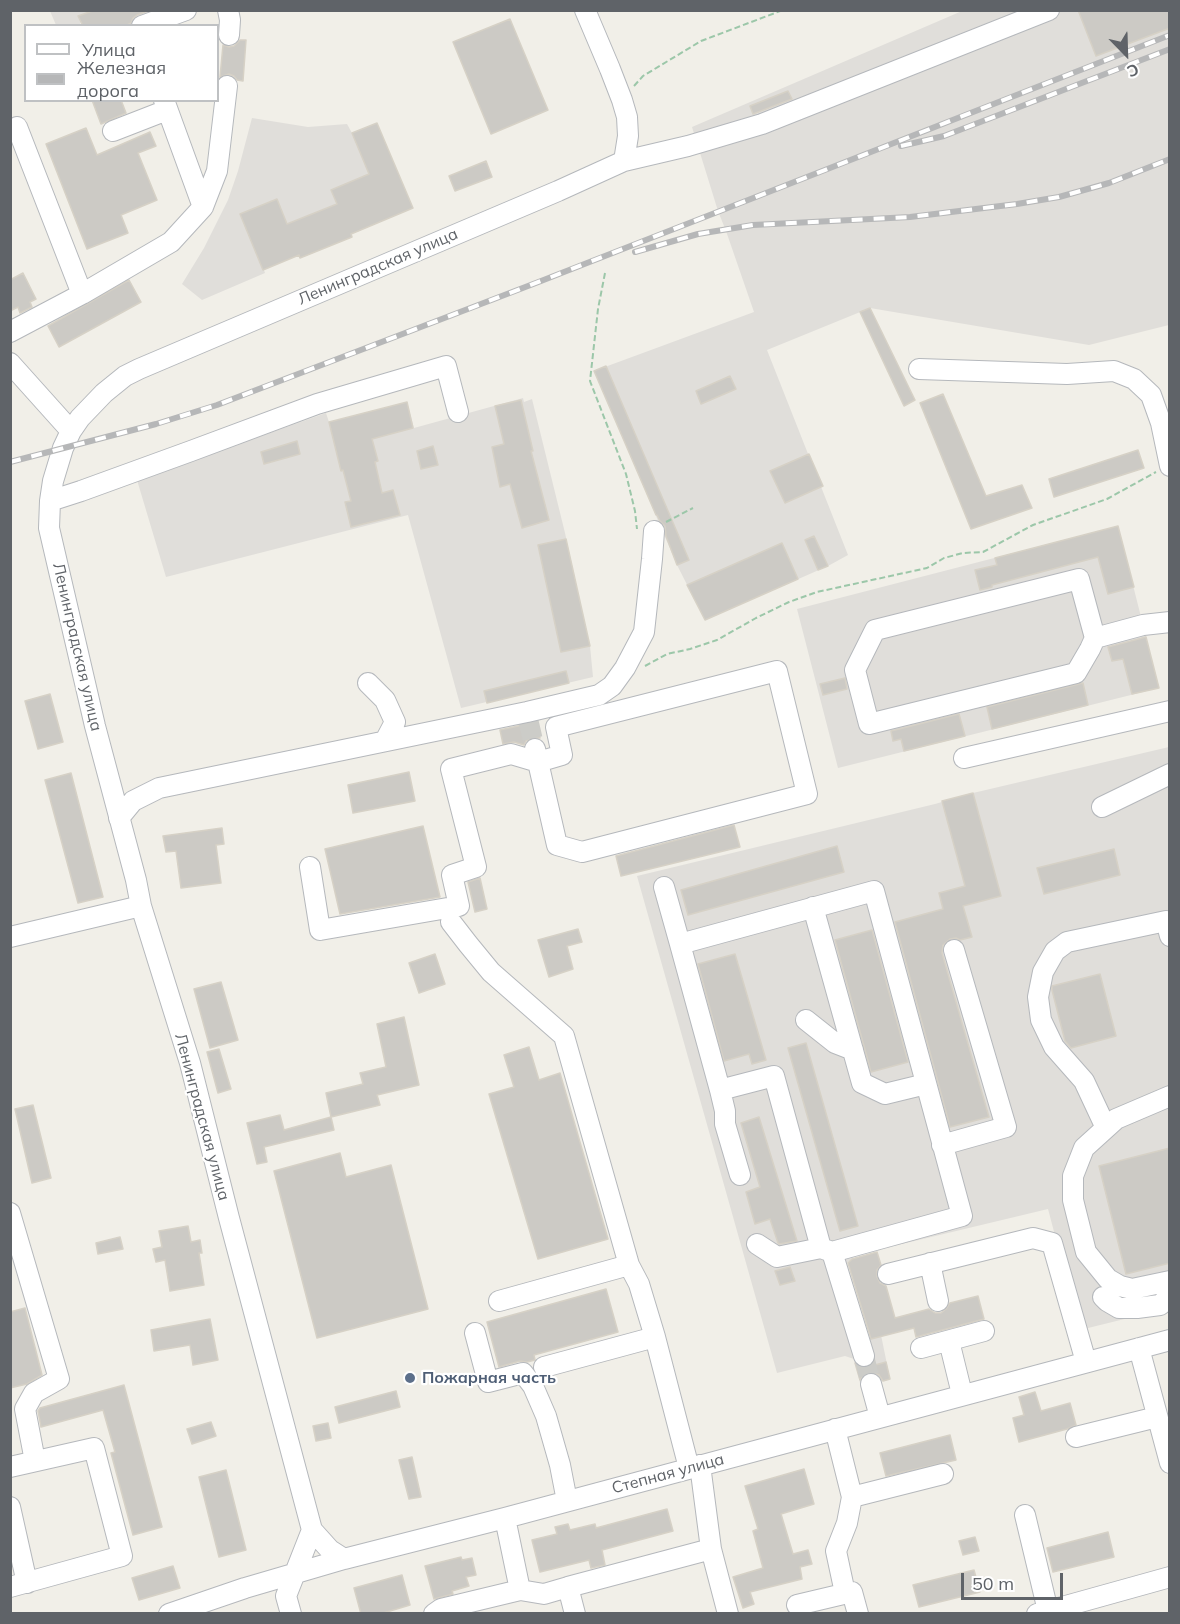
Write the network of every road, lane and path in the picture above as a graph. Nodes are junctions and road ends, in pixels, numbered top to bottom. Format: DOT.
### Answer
graph roads {
  1 [pos="585,10"];
  2 [pos="783,10"];
  3 [pos="1049,10"];
  4 [pos="182,16"];
  5 [pos="150,24"];
  6 [pos="227,86"];
  7 [pos="622,100"];
  8 [pos="166,105"];
  9 [pos="17,127"];
  10 [pos="113,131"];
  11 [pos="624,161"];
  12 [pos="203,207"];
  13 [pos="605,273"];
  14 [pos="82,294"];
  15 [pos="10,332"];
  16 [pos="10,363"];
  17 [pos="919,369"];
  18 [pos="458,412"];
  19 [pos="71,431"];
  20 [pos="1169,462"];
  21 [pos="50,501"];
  22 [pos="646,531"];
  23 [pos="1170,622"];
  24 [pos="1095,638"];
  25 [pos="639,670"];
  26 [pos="368,683"];
  27 [pos="1170,711"];
  28 [pos="385,741"];
  29 [pos="536,755"];
  30 [pos="964,759"];
  31 [pos="1170,774"];
  32 [pos="1102,807"];
  33 [pos="120,818"];
  34 [pos="310,867"];
  35 [pos="664,887"];
  36 [pos="141,906"];
  37 [pos="813,907"];
  38 [pos="451,922"];
  39 [pos="1170,936"];
  40 [pos="10,937"];
  41 [pos="680,944"];
  42 [pos="954,950"];
  43 [pos="806,1020"];
  44 [pos="853,1050"];
  45 [pos="926,1084"];
  46 [pos="720,1090"];
  47 [pos="1170,1096"];
  48 [pos="1106,1128"];
  49 [pos="942,1145"];
  50 [pos="740,1175"];
  51 [pos="10,1213"];
  52 [pos="757,1244"];
  53 [pos="15,1248"];
  54 [pos="827,1250"];
  55 [pos="930,1263"];
  56 [pos="629,1265"];
  57 [pos="888,1274"];
  58 [pos="1170,1281"];
  59 [pos="1170,1296"];
  60 [pos="1103,1297"];
  61 [pos="499,1301"];
  62 [pos="938,1301"];
  63 [pos="984,1331"];
  64 [pos="475,1333"];
  65 [pos="655,1337"];
  66 [pos="1170,1340"];
  67 [pos="949,1341"];
  68 [pos="921,1348"];
  69 [pos="1139,1348"];
  70 [pos="864,1356"];
  71 [pos="1086,1362"];
  72 [pos="544,1367"];
  73 [pos="872,1384"];
  74 [pos="962,1394"];
  75 [pos="880,1417"];
  76 [pos="1157,1417"];
  77 [pos="835,1429"];
  78 [pos="1076,1437"];
  79 [pos="35,1461"];
  80 [pos="1170,1463"];
  81 [pos="10,1467"];
  82 [pos="694,1467"];
  83 [pos="943,1474"];
  84 [pos="852,1497"];
  85 [pos="567,1501"];
  86 [pos="10,1508"];
  87 [pos="1024,1515"];
  88 [pos="505,1518"];
  89 [pos="312,1530"];
  90 [pos="711,1549"];
  91 [pos="344,1559"];
  92 [pos="296,1574"];
  93 [pos="1170,1577"];
  94 [pos="19,1585"];
  95 [pos="568,1587"];
  96 [pos="520,1590"];
  97 [pos="846,1593"];
  98 [pos="797,1605"];
  99 [pos="1042,1612"];
  100 [pos="169,1614"];
  101 [pos="291,1614"];
  102 [pos="434,1614"];
  103 [pos="575,1614"];
  104 [pos="728,1614"];
  105 [pos="858,1614"];
  1 -- 7 [label="street"];
  2 -- 7 [label="path"];
  3 -- 11 [label="street, Ленинградская улица"];
  4 -- 5 [label="street"];
  6 -- 12 [label="street"];
  7 -- 11 [label="street"];
  8 -- 10 [label="street"];
  8 -- 12 [label="street"];
  9 -- 14 [label="street"];
  11 -- 19 [label="street, Ленинградская улица"];
  12 -- 14 [label="street"];
  13 -- 22 [label="path"];
  14 -- 15 [label="street"];
  16 -- 19 [label="street"];
  17 -- 20 [label="street"];
  18 -- 21 [label="street"];
  19 -- 21 [label="street, Ленинградская улица"];
  20 -- 25 [label="path"];
  21 -- 33 [label="street, Ленинградская улица"];
  22 -- 28 [label="street"];
  23 -- 24 [label="street"];
  24 -- 24 [label="street"];
  26 -- 28 [label="street"];
  27 -- 30 [label="street"];
  28 -- 33 [label="street"];
  29 -- 29 [label="street"];
  29 -- 34 [label="street"];
  31 -- 32 [label="street"];
  33 -- 36 [label="street, Ленинградская улица"];
  35 -- 41 [label="street"];
  36 -- 40 [label="street"];
  36 -- 89 [label="street, Ленинградская улица"];
  37 -- 41 [label="street"];
  37 -- 44 [label="street"];
  37 -- 45 [label="street"];
  38 -- 56 [label="street"];
  39 -- 48 [label="street"];
  41 -- 46 [label="street"];
  42 -- 49 [label="street"];
  43 -- 44 [label="street"];
  44 -- 45 [label="street"];
  45 -- 49 [label="street"];
  46 -- 50 [label="street"];
  46 -- 54 [label="street"];
  47 -- 48 [label="street"];
  48 -- 58 [label="street"];
  49 -- 54 [label="street"];
  51 -- 53 [label="street"];
  52 -- 54 [label="street"];
  53 -- 79 [label="street"];
  54 -- 70 [label="street"];
  55 -- 57 [label="street"];
  55 -- 62 [label="street"];
  55 -- 71 [label="street"];
  56 -- 61 [label="street"];
  56 -- 65 [label="street"];
  59 -- 60 [label="street"];
  63 -- 67 [label="street"];
  64 -- 85 [label="street"];
  65 -- 72 [label="street"];
  65 -- 82 [label="street"];
  66 -- 69 [label="street, Степная улица"];
  67 -- 68 [label="street"];
  67 -- 74 [label="street"];
  69 -- 71 [label="street, Степная улица"];
  69 -- 76 [label="street"];
  71 -- 74 [label="street, Степная улица"];
  73 -- 75 [label="street"];
  74 -- 75 [label="street, Степная улица"];
  75 -- 77 [label="street, Степная улица"];
  76 -- 78 [label="street"];
  76 -- 80 [label="street"];
  77 -- 82 [label="street, Степная улица"];
  77 -- 84 [label="street"];
  79 -- 81 [label="street"];
  79 -- 94 [label="street"];
  82 -- 85 [label="street, Степная улица"];
  82 -- 90 [label="street"];
  83 -- 84 [label="street"];
  84 -- 97 [label="street"];
  85 -- 88 [label="street, Степная улица"];
  86 -- 94 [label="street"];
  87 -- 99 [label="street"];
  88 -- 91 [label="street, Степная улица"];
  88 -- 96 [label="street"];
  89 -- 91 [label="street"];
  89 -- 92 [label="street"];
  90 -- 95 [label="street"];
  90 -- 104 [label="street"];
  91 -- 92 [label="street, Степная улица"];
  92 -- 100 [label="street, Степная улица"];
  92 -- 101 [label="street"];
  93 -- 99 [label="street"];
  95 -- 96 [label="street"];
  95 -- 103 [label="street"];
  96 -- 102 [label="street"];
  97 -- 98 [label="street"];
  97 -- 105 [label="street"];
}
